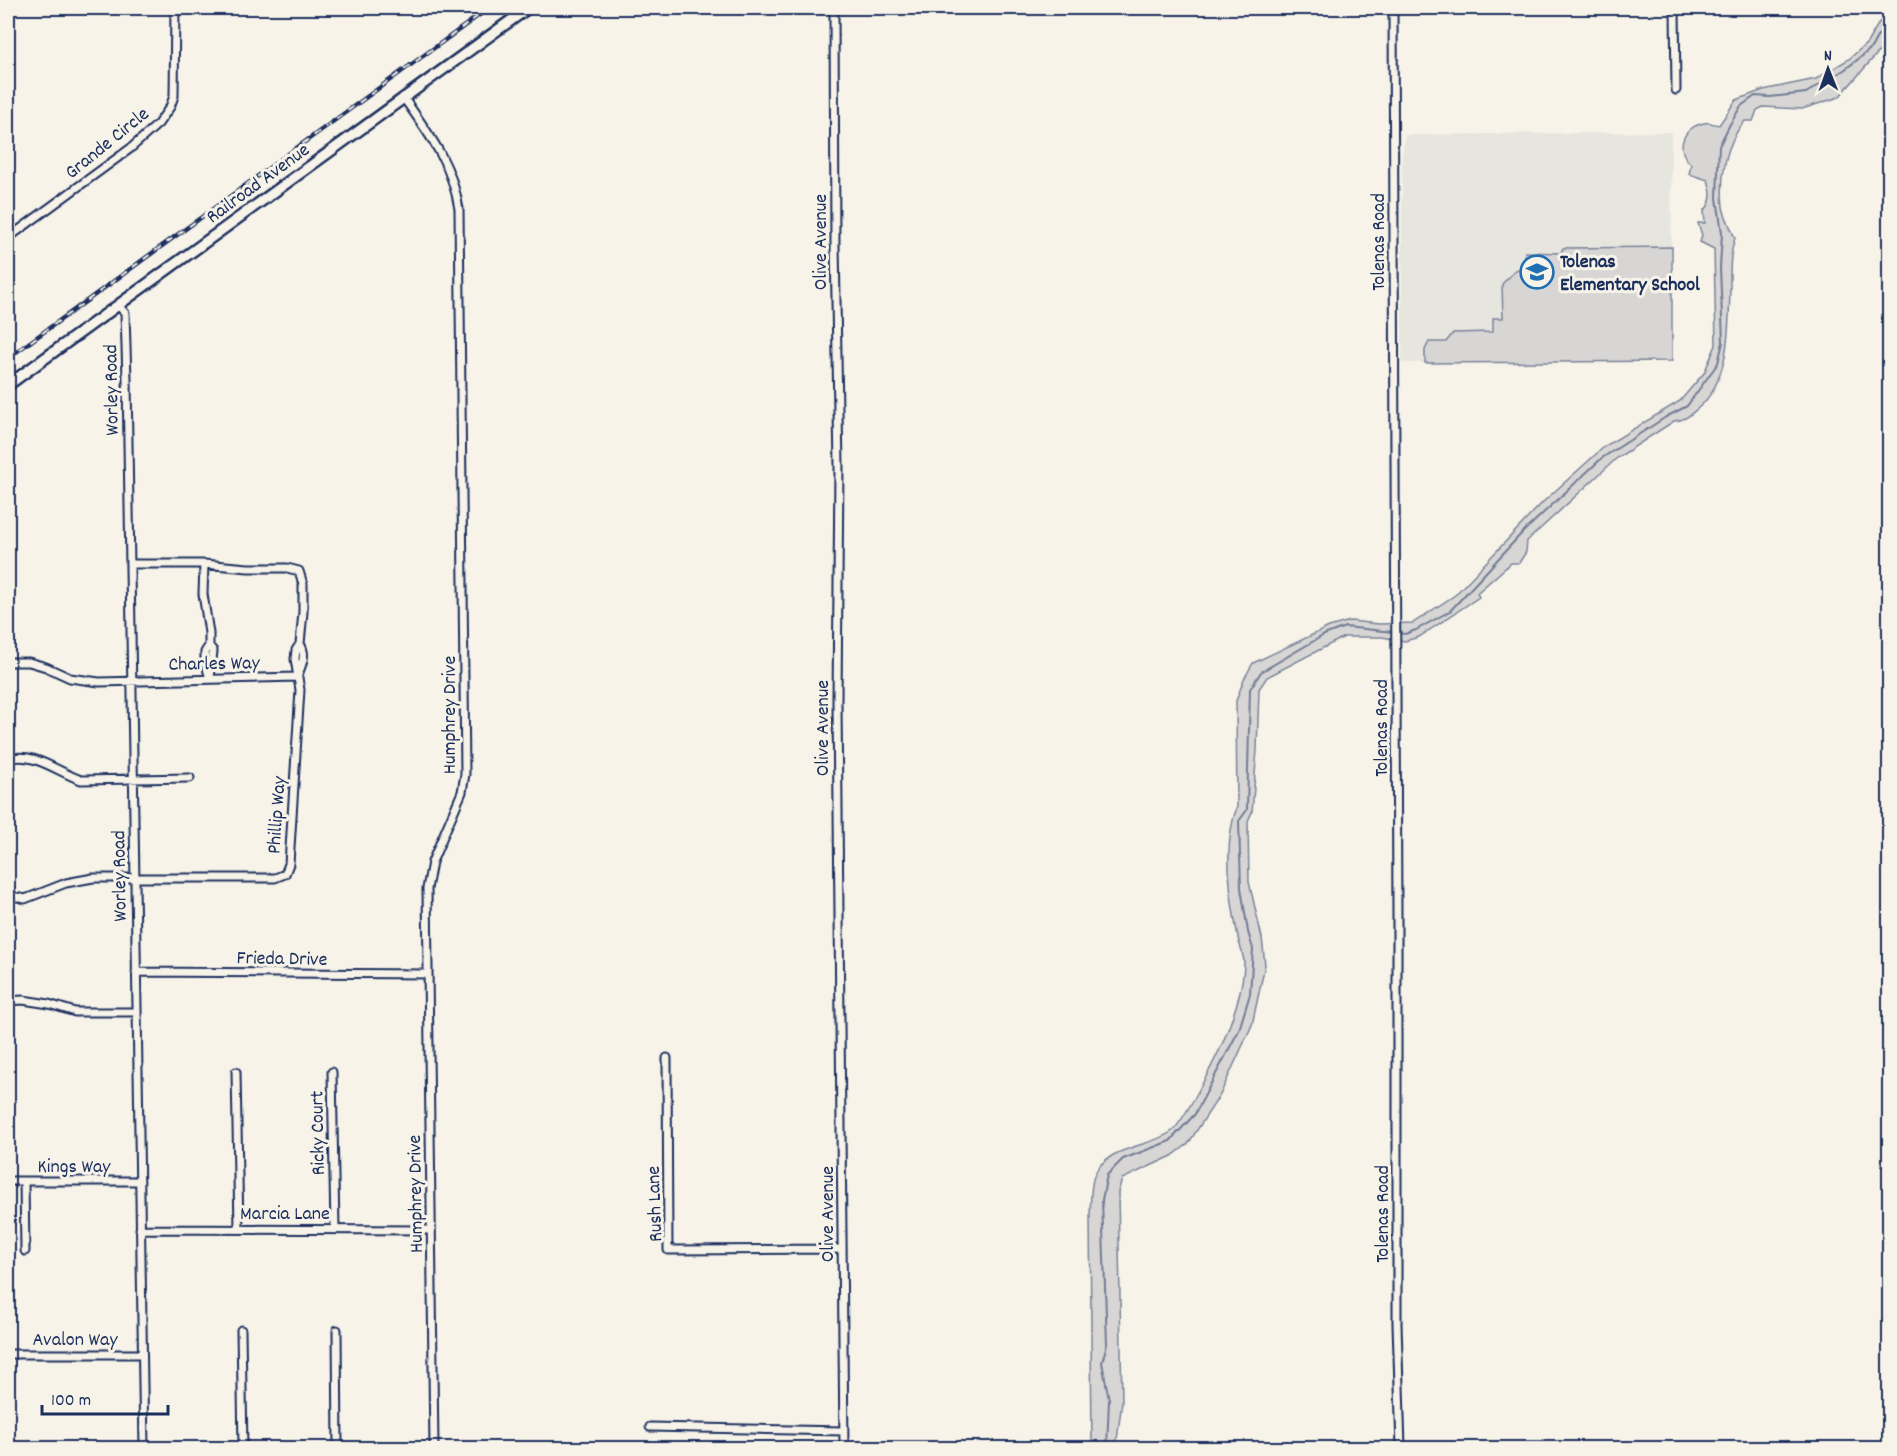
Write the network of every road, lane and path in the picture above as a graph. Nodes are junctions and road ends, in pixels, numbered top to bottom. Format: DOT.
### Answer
graph roads {
  1 [pos="175,8"];
  2 [pos="528,8"];
  3 [pos="834,8"];
  4 [pos="1393,8"];
  5 [pos="1675,8"];
  6 [pos="1676,90"];
  7 [pos="403,98"];
  8 [pos="8,238"];
  9 [pos="118,305"];
  10 [pos="8,385"];
  11 [pos="130,564"];
  12 [pos="204,564"];
  13 [pos="8,662"];
  14 [pos="298,677"];
  15 [pos="210,679"];
  16 [pos="131,680"];
  17 [pos="8,759"];
  18 [pos="190,778"];
  19 [pos="133,779"];
  20 [pos="134,877"];
  21 [pos="8,885"];
  22 [pos="136,972"];
  23 [pos="428,974"];
  24 [pos="8,1001"];
  25 [pos="136,1011"];
  26 [pos="667,1058"];
  27 [pos="236,1072"];
  28 [pos="332,1072"];
  29 [pos="8,1181"];
  30 [pos="24,1181"];
  31 [pos="140,1181"];
  32 [pos="239,1228"];
  33 [pos="140,1229"];
  34 [pos="335,1229"];
  35 [pos="430,1230"];
  36 [pos="843,1249"];
  37 [pos="25,1251"];
  38 [pos="241,1330"];
  39 [pos="337,1330"];
  40 [pos="8,1354"];
  41 [pos="142,1354"];
  42 [pos="650,1427"];
  43 [pos="844,1431"];
  44 [pos="144,1449"];
  45 [pos="243,1449"];
  46 [pos="338,1449"];
  47 [pos="434,1449"];
  48 [pos="844,1449"];
  49 [pos="1401,1449"];
  1 -- 8 [label="street, Grande Circle"];
  2 -- 7 [label="main road, Railroad Avenue"];
  3 -- 36 [label="street, Olive Avenue"];
  4 -- 49 [label="street, Tolenas Road"];
  5 -- 6 [label="street"];
  7 -- 9 [label="main road, Railroad Avenue"];
  7 -- 23 [label="street, Humphrey Drive"];
  9 -- 10 [label="main road, Railroad Avenue"];
  9 -- 11 [label="street, Worley Road"];
  11 -- 12 [label="street, Phillip Way"];
  11 -- 16 [label="street, Worley Road"];
  12 -- 14 [label="street, Phillip Way"];
  12 -- 15 [label="street"];
  13 -- 16 [label="street, Charles Way"];
  14 -- 15 [label="street, Charles Way"];
  14 -- 20 [label="street, Phillip Way"];
  15 -- 16 [label="street, Charles Way"];
  16 -- 19 [label="street, Worley Road"];
  17 -- 19 [label="street"];
  18 -- 19 [label="street"];
  19 -- 20 [label="street, Worley Road"];
  20 -- 21 [label="street"];
  20 -- 22 [label="street, Worley Road"];
  22 -- 23 [label="street, Frieda Drive"];
  22 -- 25 [label="street, Worley Road"];
  23 -- 35 [label="street, Humphrey Drive"];
  24 -- 25 [label="street"];
  25 -- 31 [label="street, Worley Road"];
  26 -- 36 [label="street, Rush Lane"];
  27 -- 32 [label="street"];
  28 -- 34 [label="street, Ricky Court"];
  29 -- 30 [label="street, Kings Way"];
  30 -- 31 [label="street, Kings Way"];
  30 -- 37 [label="street"];
  31 -- 33 [label="street, Worley Road"];
  32 -- 33 [label="street, Marcia Lane"];
  32 -- 34 [label="street, Marcia Lane"];
  33 -- 41 [label="street, Worley Road"];
  34 -- 35 [label="street, Marcia Lane"];
  35 -- 47 [label="street, Humphrey Drive"];
  36 -- 43 [label="street, Olive Avenue"];
  38 -- 45 [label="street"];
  39 -- 46 [label="street"];
  40 -- 41 [label="street, Avalon Way"];
  41 -- 44 [label="street, Worley Road"];
  42 -- 43 [label="street"];
  43 -- 48 [label="street, Olive Avenue"];
}
